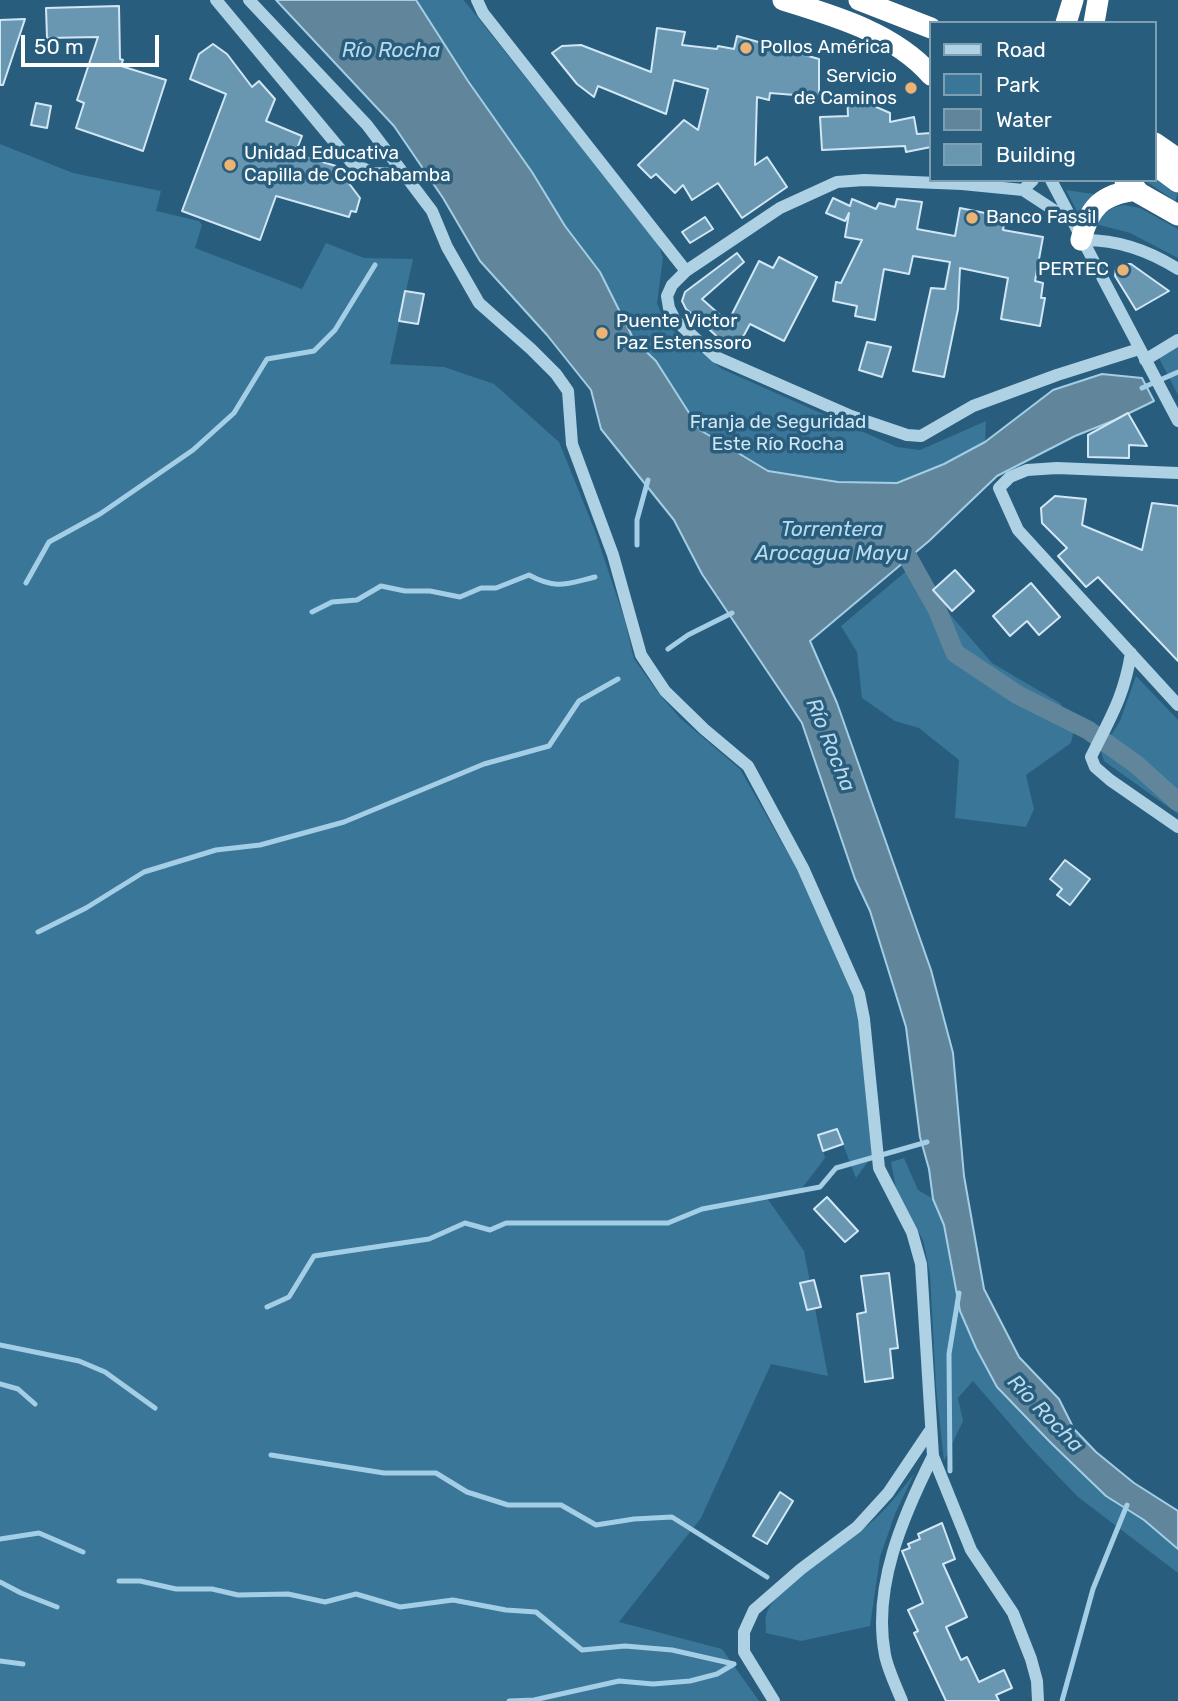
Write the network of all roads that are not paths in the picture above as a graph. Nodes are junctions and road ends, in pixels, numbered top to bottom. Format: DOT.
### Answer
graph roads {
  1 [pos="216,0"];
  2 [pos="249,0"];
  3 [pos="477,0"];
  4 [pos="783,0"];
  5 [pos="859,0"];
  6 [pos="1073,0"];
  7 [pos="1067,21"];
  8 [pos="930,28"];
  9 [pos="930,74"];
  10 [pos="1157,143"];
  11 [pos="1178,159"];
  12 [pos="1157,166"];
  13 [pos="403,174"];
  14 [pos="930,181"];
  15 [pos="962,182"];
  16 [pos="1031,182"];
  17 [pos="1052,182"];
  18 [pos="1119,182"];
  19 [pos="1178,182"];
  20 [pos="1023,190"];
  21 [pos="1137,190"];
  22 [pos="1178,215"];
  23 [pos="1077,231"];
  24 [pos="1178,269"];
  25 [pos="686,271"];
  26 [pos="1178,340"];
  27 [pos="1142,354"];
  28 [pos="1178,421"];
  29 [pos="1178,473"];
  30 [pos="1131,653"];
  31 [pos="1178,705"];
  32 [pos="1178,827"];
  33 [pos="929,1432"];
  34 [pos="933,1457"];
  35 [pos="774,1701"];
  36 [pos="902,1701"];
  37 [pos="1038,1701"];
  1 -- 13 [label="street"];
  2 -- 13 [label="street"];
  3 -- 25 [label="street"];
  4 -- 9 [label="highway"];
  5 -- 8 [label="highway"];
  6 -- 7 [label="highway"];
  10 -- 11 [label="highway"];
  12 -- 19 [label="highway"];
  13 -- 33 [label="street"];
  14 -- 25 [label="street"];
  15 -- 20 [label="street"];
  16 -- 20 [label="street"];
  17 -- 23 [label="street"];
  18 -- 21 [label="highway"];
  20 -- 23 [label="street"];
  21 -- 22 [label="highway"];
  21 -- 23 [label="highway"];
  23 -- 24 [label="street"];
  23 -- 27 [label="street"];
  25 -- 27 [label="street"];
  26 -- 27 [label="street"];
  27 -- 28 [label="street"];
  29 -- 30 [label="street"];
  30 -- 31 [label="street"];
  30 -- 32 [label="street"];
  33 -- 34 [label="street"];
  33 -- 35 [label="street"];
  34 -- 36 [label="street"];
  34 -- 37 [label="street"];
}
